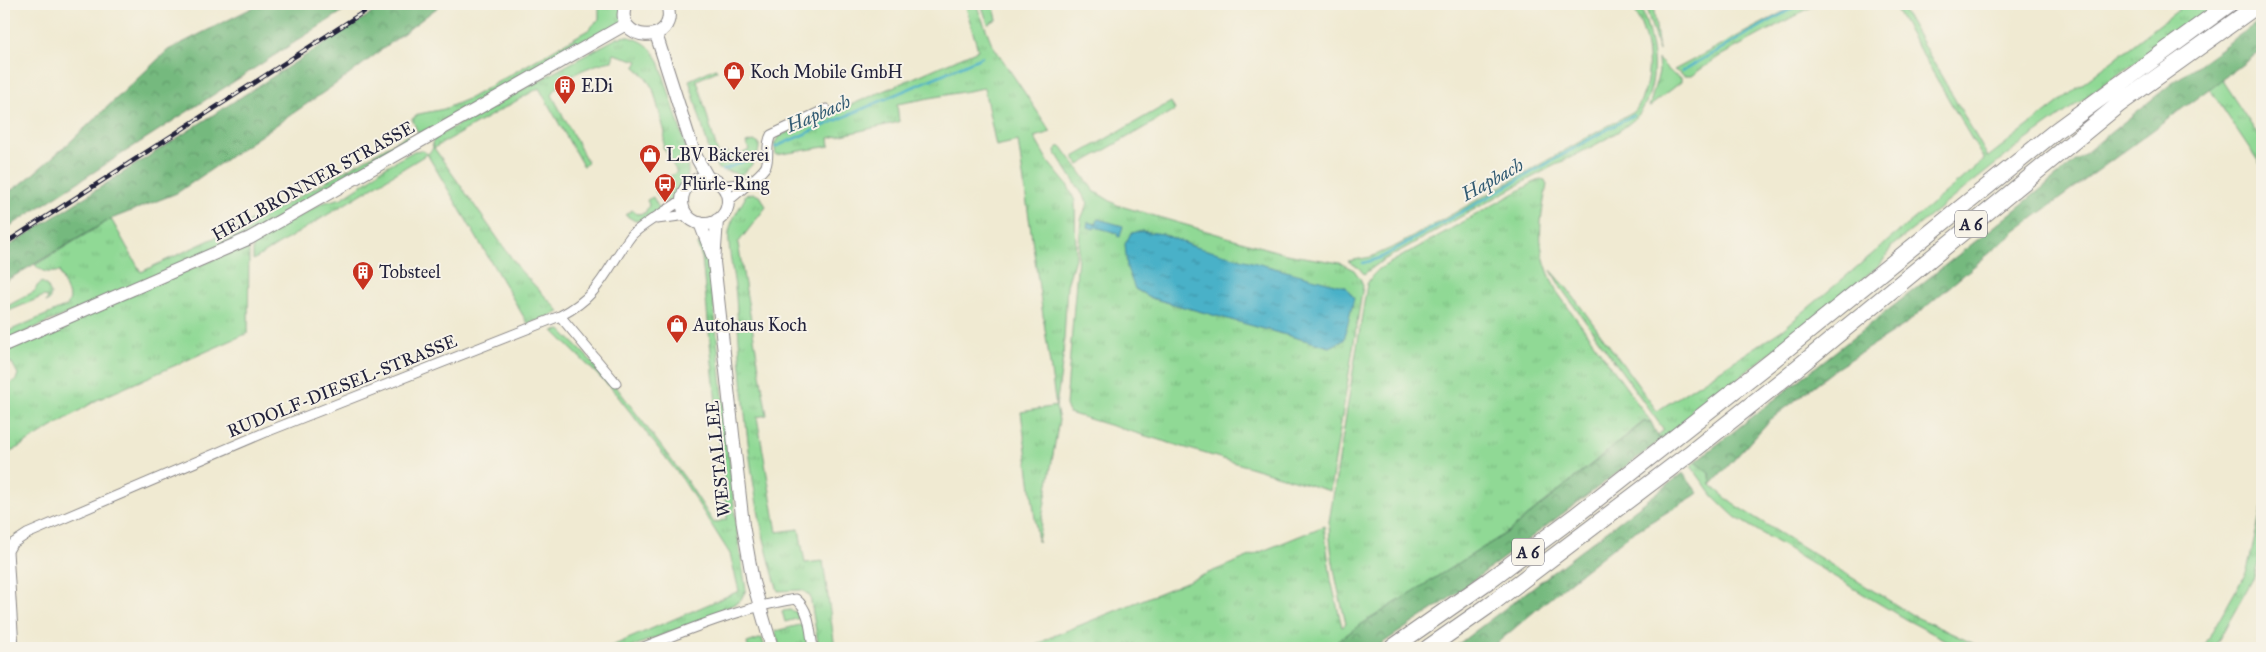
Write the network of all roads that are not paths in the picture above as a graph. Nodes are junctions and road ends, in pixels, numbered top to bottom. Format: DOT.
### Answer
graph roads {
  1 [pos="626,4"];
  2 [pos="667,4"];
  3 [pos="2229,4"];
  4 [pos="2259,4"];
  5 [pos="626,24"];
  6 [pos="656,34"];
  7 [pos="826,110"];
  8 [pos="694,153"];
  9 [pos="708,178"];
  10 [pos="692,182"];
  11 [pos="747,183"];
  12 [pos="721,186"];
  13 [pos="682,200"];
  14 [pos="727,202"];
  15 [pos="686,215"];
  16 [pos="655,220"];
  17 [pos="717,220"];
  18 [pos="700,223"];
  19 [pos="714,262"];
  20 [pos="560,316"];
  21 [pos="4,344"];
  22 [pos="616,383"];
  23 [pos="760,606"];
  24 [pos="14,648"];
  25 [pos="641,648"];
  26 [pos="772,648"];
  27 [pos="813,648"];
  28 [pos="1392,648"];
  29 [pos="1428,648"];
  1 -- 5 [label="main road"];
  2 -- 6 [label="main road"];
  3 -- 28 [label="highway, A 6"];
  4 -- 29 [label="highway, A 6"];
  5 -- 6 [label="main road"];
  5 -- 21 [label="main road, HEILBRONNER STRASSE"];
  6 -- 8 [label="main road"];
  7 -- 11 [label="street"];
  8 -- 9 [label="main road"];
  8 -- 10 [label="main road"];
  9 -- 10 [label="main road"];
  9 -- 12 [label="main road"];
  10 -- 13 [label="main road"];
  11 -- 12 [label="street"];
  11 -- 14 [label="street"];
  12 -- 14 [label="main road"];
  13 -- 15 [label="main road"];
  13 -- 16 [label="street, RUDOLF-DIESEL-STRASSE"];
  14 -- 17 [label="main road"];
  15 -- 16 [label="street, RUDOLF-DIESEL-STRASSE"];
  15 -- 18 [label="main road"];
  16 -- 20 [label="street, RUDOLF-DIESEL-STRASSE"];
  17 -- 18 [label="main road"];
  17 -- 19 [label="main road, WESTALLEE"];
  18 -- 19 [label="main road, WESTALLEE"];
  19 -- 23 [label="main road, WESTALLEE"];
  20 -- 22 [label="street"];
  20 -- 24 [label="street, RUDOLF-DIESEL-STRASSE"];
  23 -- 25 [label="street"];
  23 -- 26 [label="main road, WESTALLEE"];
  23 -- 27 [label="street"];
}
